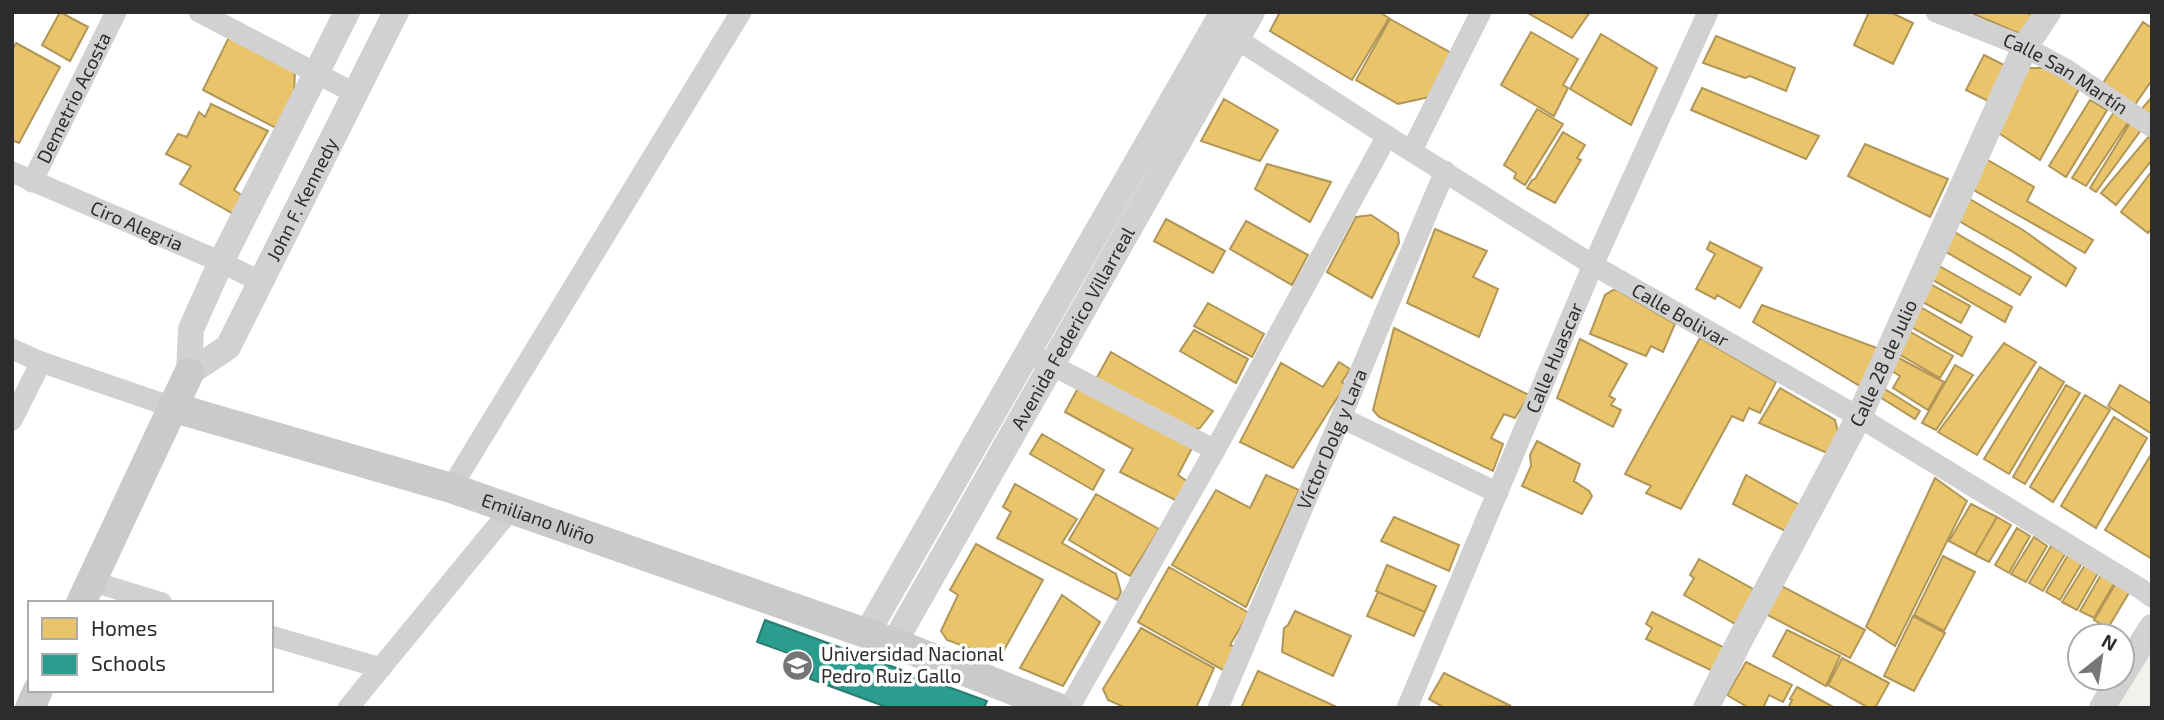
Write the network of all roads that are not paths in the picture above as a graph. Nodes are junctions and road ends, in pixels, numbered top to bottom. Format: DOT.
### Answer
graph roads {
  1 [pos="116,12"];
  2 [pos="199,12"];
  3 [pos="347,12"];
  4 [pos="396,12"];
  5 [pos="741,12"];
  6 [pos="1252,12"];
  7 [pos="1481,12"];
  8 [pos="1708,12"];
  9 [pos="1936,12"];
  10 [pos="2048,12"];
  11 [pos="1225,25"];
  12 [pos="2025,47"];
  13 [pos="316,74"];
  14 [pos="356,94"];
  15 [pos="2152,127"];
  16 [pos="1387,136"];
  17 [pos="1412,150"];
  18 [pos="1445,171"];
  19 [pos="12,172"];
  20 [pos="32,181"];
  21 [pos="221,262"];
  22 [pos="1593,265"];
  23 [pos="261,282"];
  24 [pos="12,349"];
  25 [pos="1028,352"];
  26 [pos="41,362"];
  27 [pos="1051,365"];
  28 [pos="190,373"];
  29 [pos="175,408"];
  30 [pos="1859,417"];
  31 [pos="1342,418"];
  32 [pos="12,420"];
  33 [pos="1215,450"];
  34 [pos="450,488"];
  35 [pos="1498,493"];
  36 [pos="511,509"];
  37 [pos="86,592"];
  38 [pos="2152,597"];
  39 [pos="148,601"];
  40 [pos="2152,627"];
  41 [pos="273,637"];
  42 [pos="881,638"];
  43 [pos="2136,652"];
  44 [pos="381,668"];
  45 [pos="37,692"];
  46 [pos="2112,692"];
  47 [pos="30,708"];
  48 [pos="348,708"];
  49 [pos="1058,708"];
  50 [pos="1069,708"];
  51 [pos="1217,708"];
  52 [pos="1407,708"];
  53 [pos="1706,708"];
  54 [pos="2102,708"];
  1 -- 20 [label="street, Demetrio Acosta"];
  2 -- 13 [label="street"];
  3 -- 13 [label="street"];
  4 -- 14 [label="street, John F. Kennedy"];
  5 -- 34 [label="street"];
  6 -- 11 [label="street, Avenida Federico Villarreal"];
  7 -- 17 [label="street"];
  8 -- 22 [label="street, Calle Huascar"];
  9 -- 12 [label="street, Calle San Martín"];
  10 -- 12 [label="street, Calle 28 de Julio"];
  11 -- 16 [label="street, Calle Bolivar"];
  11 -- 25 [label="street, Avenida Federico Villarreal"];
  11 -- 27 [label="street, Avenida Federico Villarreal"];
  12 -- 15 [label="street, Calle San Martín"];
  12 -- 30 [label="street, Calle 28 de Julio"];
  13 -- 14 [label="street"];
  13 -- 21 [label="street"];
  14 -- 23 [label="street, John F. Kennedy"];
  16 -- 17 [label="street, Calle Bolivar"];
  16 -- 33 [label="street"];
  17 -- 18 [label="street, Calle Bolivar"];
  18 -- 22 [label="street, Calle Bolivar"];
  18 -- 31 [label="street, Víctor Dolg y Lara"];
  19 -- 20 [label="street, Ciro Alegria"];
  20 -- 21 [label="street, Ciro Alegria"];
  21 -- 23 [label="street, Ciro Alegria"];
  21 -- 28 [label="street"];
  22 -- 30 [label="street, Calle Bolivar"];
  22 -- 35 [label="street, Calle Huascar"];
  23 -- 28 [label="street, John F. Kennedy"];
  24 -- 26 [label="street, Emiliano Niño"];
  25 -- 27 [label="street"];
  25 -- 42 [label="street, Avenida Federico Villarreal"];
  26 -- 29 [label="street, Emiliano Niño"];
  26 -- 32 [label="street"];
  27 -- 33 [label="street"];
  27 -- 42 [label="street, Avenida Federico Villarreal"];
  28 -- 29 [label="main road"];
  29 -- 34 [label="main road, Emiliano Niño"];
  29 -- 37 [label="main road"];
  30 -- 38 [label="street, Calle Bolivar"];
  30 -- 53 [label="street, Calle 28 de Julio"];
  31 -- 35 [label="street"];
  31 -- 51 [label="street, Víctor Dolg y Lara"];
  33 -- 50 [label="street"];
  34 -- 36 [label="main road, Emiliano Niño"];
  35 -- 52 [label="street, Calle Huascar"];
  36 -- 42 [label="main road, Emiliano Niño"];
  36 -- 44 [label="street"];
  37 -- 39 [label="street"];
  40 -- 43 [label="street"];
  41 -- 44 [label="street"];
  42 -- 49 [label="main road, Emiliano Niño"];
  44 -- 48 [label="street"];
  45 -- 47 [label="main road"];
  46 -- 54 [label="street"];
}
